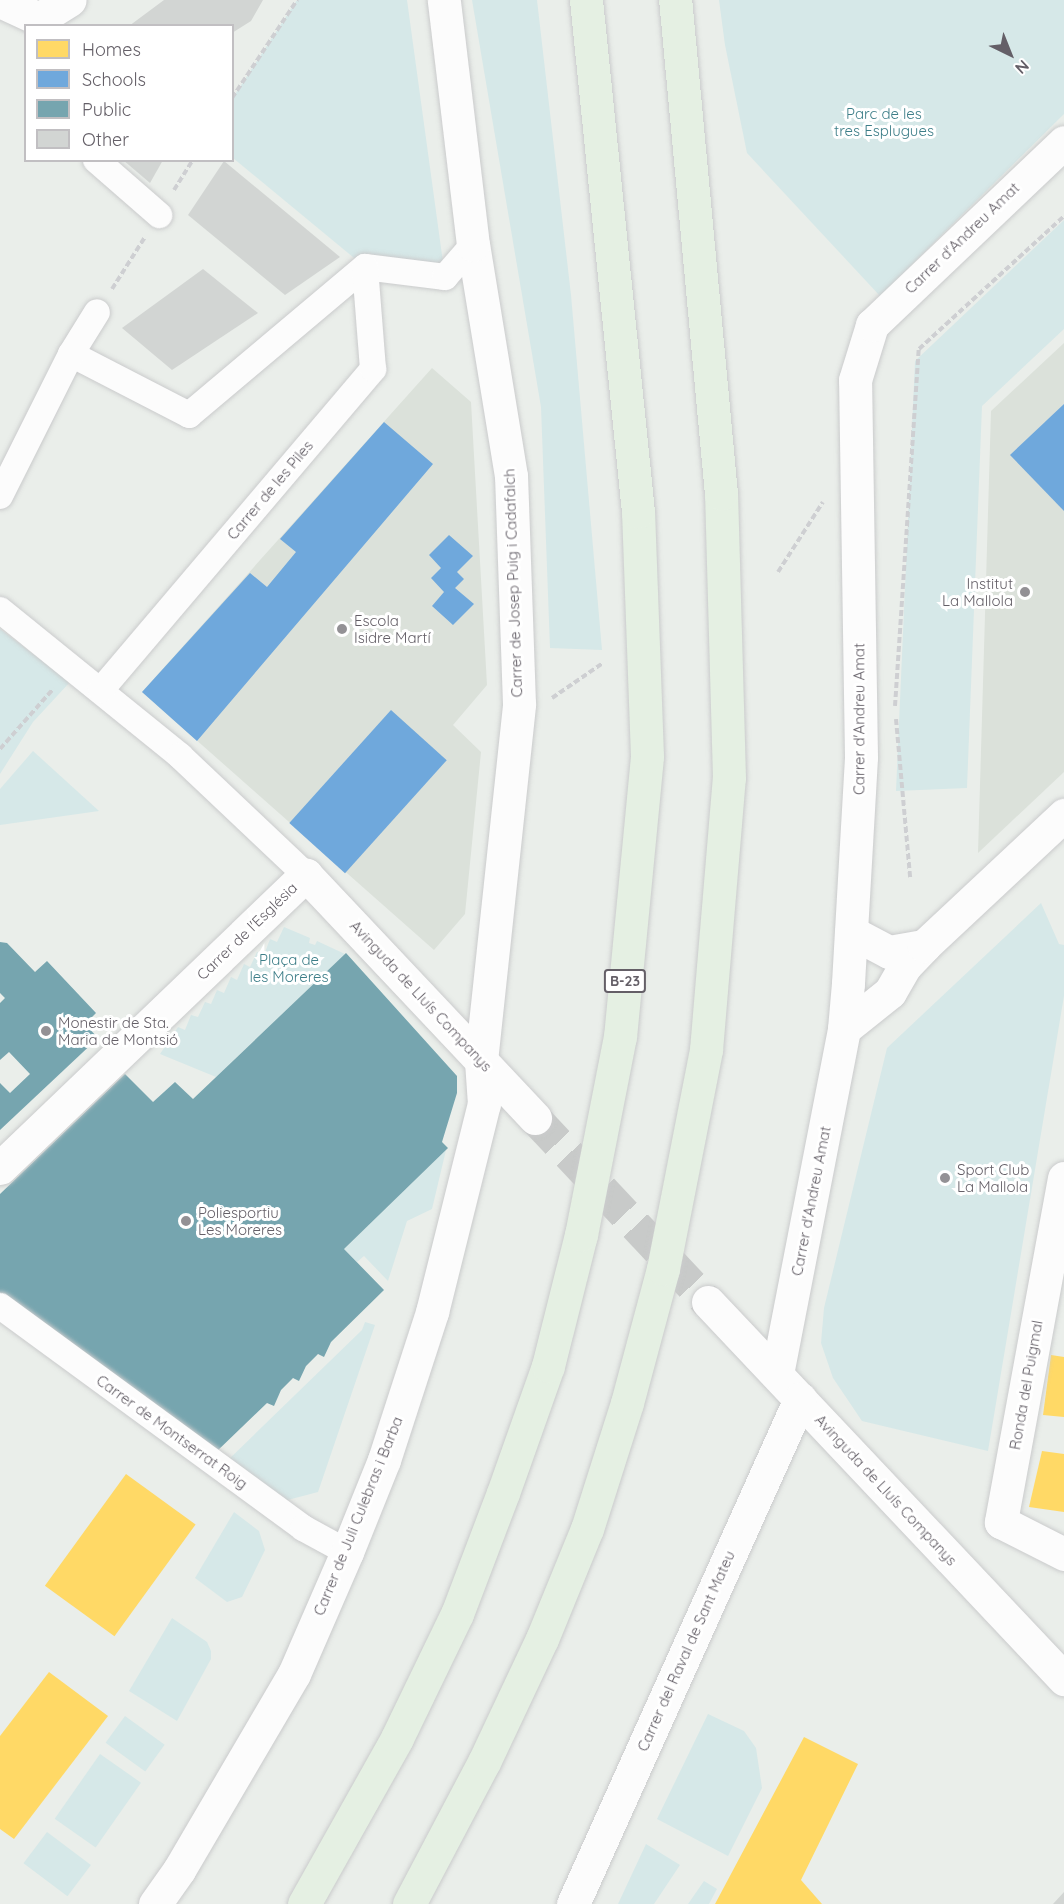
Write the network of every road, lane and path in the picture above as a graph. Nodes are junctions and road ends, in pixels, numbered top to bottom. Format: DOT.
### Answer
graph roads {
  1 [pos="70,0"];
  2 [pos="297,0"];
  3 [pos="444,0"];
  4 [pos="586,0"];
  5 [pos="675,0"];
  6 [pos="0,1"];
  7 [pos="234,95"];
  8 [pos="1064,142"];
  9 [pos="98,162"];
  10 [pos="159,215"];
  11 [pos="1064,216"];
  12 [pos="473,245"];
  13 [pos="365,267"];
  14 [pos="97,312"];
  15 [pos="71,354"];
  16 [pos="0,496"];
  17 [pos="823,502"];
  18 [pos="778,572"];
  19 [pos="0,610"];
  20 [pos="603,663"];
  21 [pos="56,686"];
  22 [pos="101,690"];
  23 [pos="546,701"];
  24 [pos="0,749"];
  25 [pos="1064,815"];
  26 [pos="306,875"];
  27 [pos="909,877"];
  28 [pos="852,932"];
  29 [pos="914,956"];
  30 [pos="848,983"];
  31 [pos="844,1029"];
  32 [pos="481,1061"];
  33 [pos="535,1118"];
  34 [pos="0,1168"];
  35 [pos="1064,1178"];
  36 [pos="708,1302"];
  37 [pos="0,1306"];
  38 [pos="777,1374"];
  39 [pos="800,1399"];
  40 [pos="347,1552"];
  41 [pos="1064,1554"];
  42 [pos="1064,1679"];
  43 [pos="155,1904"];
  44 [pos="304,1904"];
  45 [pos="409,1904"];
  46 [pos="573,1904"];
  1 -- 6 [label="street"];
  2 -- 7 [label="path"];
  3 -- 12 [label="street, Carrer de Josep Puig i Cadafalch"];
  4 -- 44 [label="highway, B-23"];
  5 -- 45 [label="highway"];
  8 -- 28 [label="street, Carrer d'Andreu Amat"];
  9 -- 10 [label="street"];
  11 -- 27 [label="path"];
  12 -- 13 [label="street"];
  12 -- 32 [label="street, Carrer de Josep Puig i Cadafalch"];
  13 -- 15 [label="street"];
  13 -- 22 [label="street, Carrer de les Piles"];
  14 -- 15 [label="street"];
  15 -- 16 [label="street"];
  17 -- 18 [label="path"];
  19 -- 22 [label="street, Carrer de l'Església"];
  20 -- 23 [label="path"];
  21 -- 24 [label="path"];
  22 -- 26 [label="street, Carrer de l'Església"];
  25 -- 29 [label="street"];
  26 -- 32 [label="street, Avinguda de Lluís Companys"];
  26 -- 34 [label="street, Carrer de l'Església"];
  28 -- 29 [label="street"];
  28 -- 30 [label="street, Carrer d'Andreu Amat"];
  29 -- 30 [label="street"];
  29 -- 31 [label="street"];
  30 -- 31 [label="street, Carrer d'Andreu Amat"];
  31 -- 38 [label="street, Carrer d'Andreu Amat"];
  32 -- 33 [label="street, Avinguda de Lluís Companys"];
  32 -- 40 [label="street, Carrer de Juli Culebras i Barba"];
  35 -- 41 [label="street, Ronda del Puigmal"];
  36 -- 38 [label="street, Avinguda de Lluís Companys"];
  37 -- 40 [label="street, Carrer de Montserrat Roig"];
  38 -- 39 [label="street, Avinguda de Lluís Companys"];
  39 -- 42 [label="street, Avinguda de Lluís Companys"];
  39 -- 46 [label="street, Carrer del Raval de Sant Mateu"];
  40 -- 43 [label="street, Carrer de Juli Culebras i Barba"];
}
